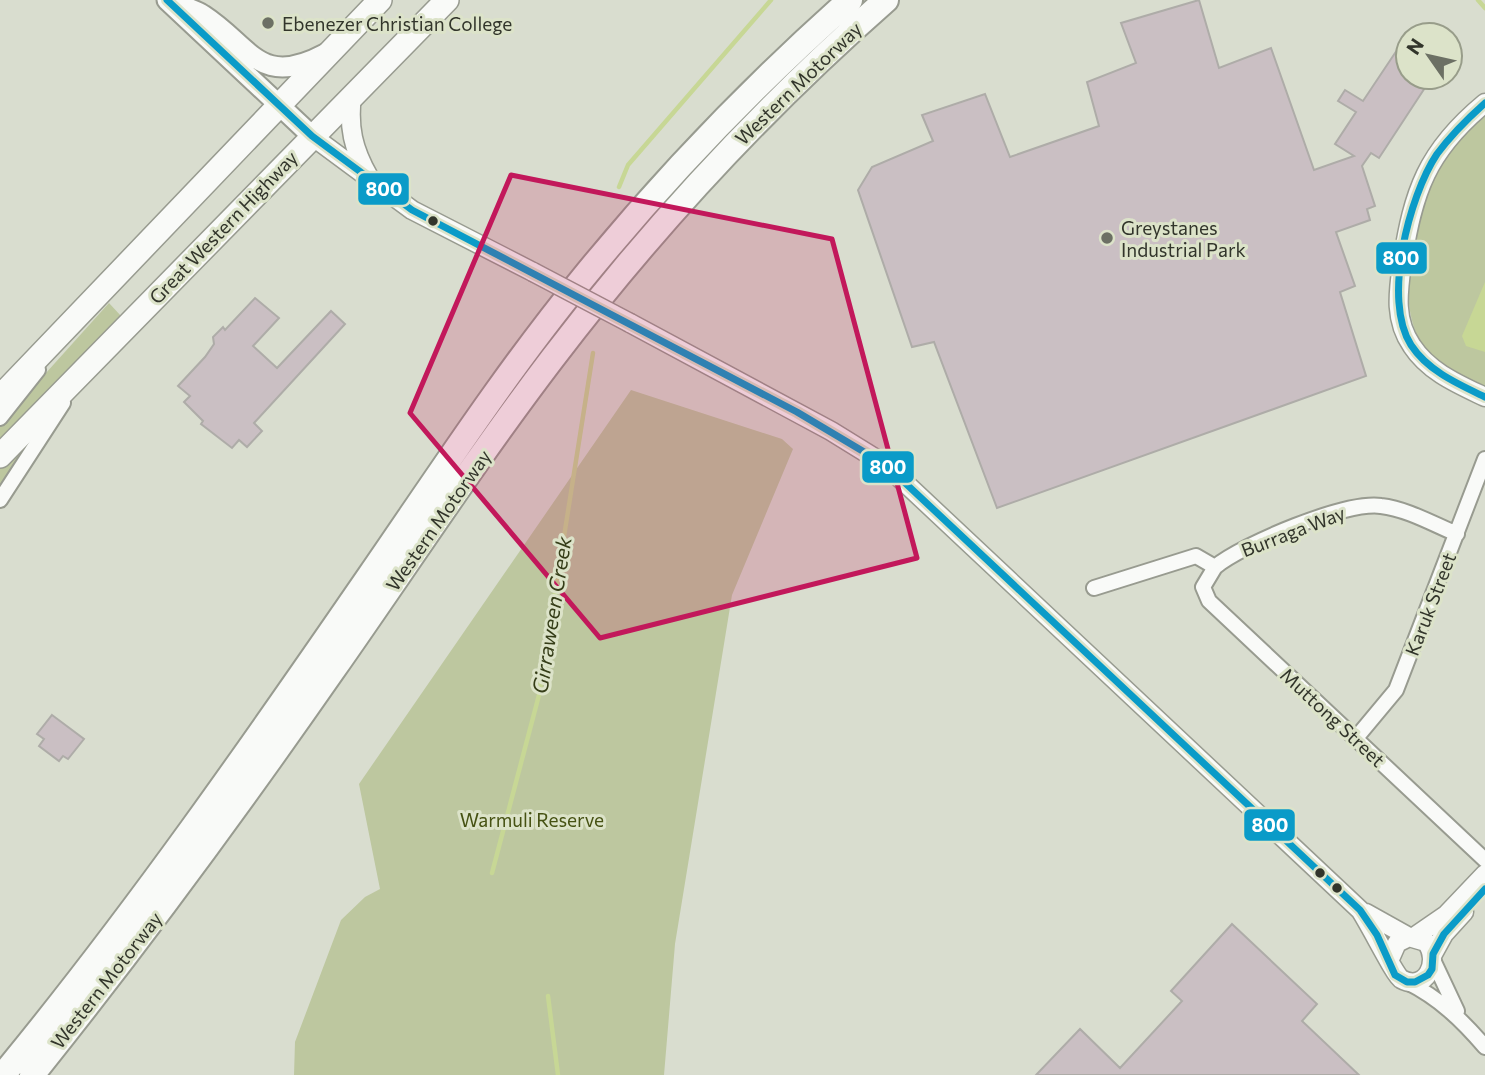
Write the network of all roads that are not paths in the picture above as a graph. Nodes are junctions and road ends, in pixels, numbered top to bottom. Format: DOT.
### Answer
graph roads {
  1 [pos="168,0"];
  2 [pos="380,0"];
  3 [pos="447,0"];
  4 [pos="850,0"];
  5 [pos="886,0"];
  6 [pos="328,52"];
  7 [pos="352,95"];
  8 [pos="1485,103"];
  9 [pos="279,105"];
  10 [pos="312,136"];
  11 [pos="373,183"];
  12 [pos="71,322"];
  13 [pos="85,369"];
  14 [pos="0,397"];
  15 [pos="1485,397"];
  16 [pos="0,418"];
  17 [pos="0,456"];
  18 [pos="1485,459"];
  19 [pos="0,500"];
  20 [pos="1457,534"];
  21 [pos="1215,567"];
  22 [pos="1094,588"];
  23 [pos="1356,738"];
  24 [pos="1485,860"];
  25 [pos="1485,874"];
  26 [pos="1485,889"];
  27 [pos="1360,910"];
  28 [pos="1412,937"];
  29 [pos="1434,958"];
  30 [pos="1389,961"];
  31 [pos="1407,982"];
  32 [pos="1463,1021"];
  33 [pos="1485,1047"];
  34 [pos="12,1072"];
  1 -- 6 [label="main road"];
  1 -- 9 [label="main road"];
  2 -- 6 [label="highway"];
  3 -- 7 [label="highway, Great Western Highway"];
  4 -- 34 [label="highway, Western Motorway"];
  5 -- 34 [label="highway, Western Motorway"];
  6 -- 9 [label="highway"];
  7 -- 10 [label="highway, Great Western Highway"];
  7 -- 11 [label="street"];
  8 -- 15 [label="street"];
  9 -- 10 [label="main road"];
  9 -- 12 [label="highway"];
  10 -- 11 [label="street"];
  10 -- 13 [label="highway, Great Western Highway"];
  11 -- 27 [label="street, bridge"];
  12 -- 14 [label="highway"];
  12 -- 16 [label="street"];
  13 -- 17 [label="highway, Great Western Highway"];
  13 -- 19 [label="street"];
  18 -- 20 [label="street, Karuk Street"];
  20 -- 21 [label="street, Burraga Way"];
  20 -- 23 [label="street, Karuk Street"];
  21 -- 22 [label="street"];
  21 -- 23 [label="street, Muttong Street"];
  23 -- 24 [label="street, Muttong Street"];
  25 -- 28 [label="street"];
  26 -- 29 [label="street"];
  27 -- 28 [label="street"];
  27 -- 30 [label="street"];
  28 -- 29 [label="street"];
  28 -- 30 [label="street"];
  29 -- 31 [label="street"];
  29 -- 32 [label="street"];
  30 -- 31 [label="street"];
  31 -- 32 [label="street"];
  32 -- 33 [label="street"];
}
